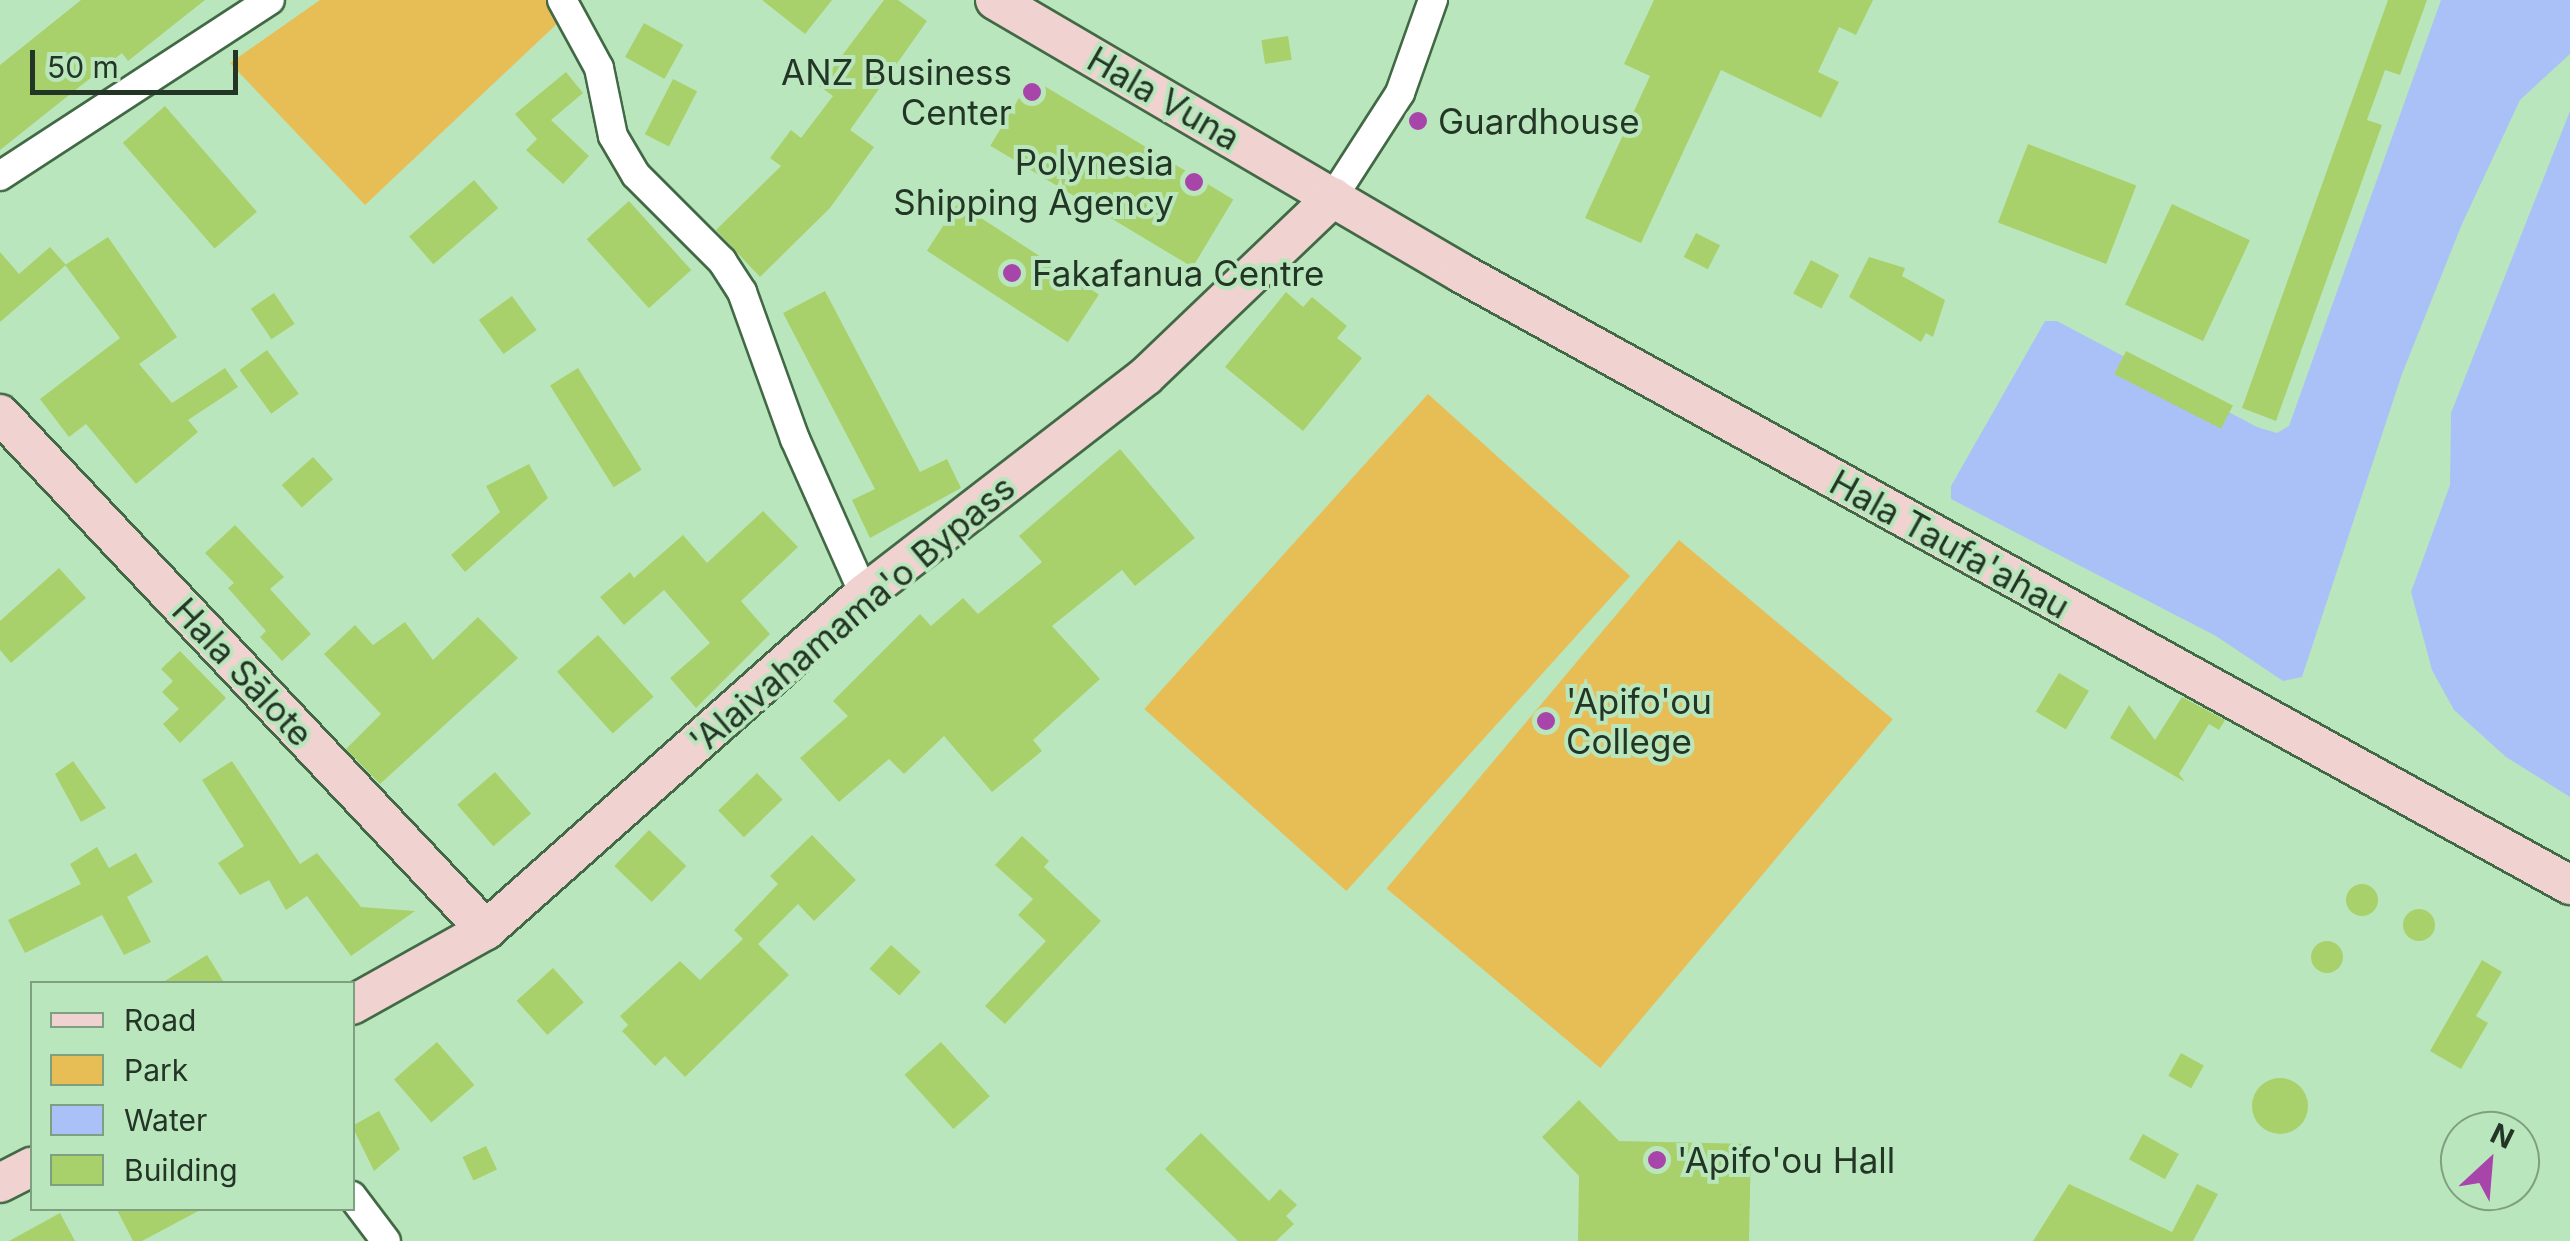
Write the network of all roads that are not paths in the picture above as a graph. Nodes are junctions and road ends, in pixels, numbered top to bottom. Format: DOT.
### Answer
graph roads {
  1 [pos="270,0"];
  2 [pos="562,0"];
  3 [pos="995,0"];
  4 [pos="1433,0"];
  5 [pos="0,176"];
  6 [pos="1333,197"];
  7 [pos="0,414"];
  8 [pos="864,594"];
  9 [pos="2570,885"];
  10 [pos="486,930"];
  11 [pos="355,1003"];
  12 [pos="30,1168"];
  13 [pos="0,1183"];
  14 [pos="355,1200"];
  15 [pos="386,1241"];
  1 -- 5 [label="street"];
  2 -- 8 [label="street"];
  3 -- 6 [label="main road, Hala Vuna"];
  4 -- 6 [label="street"];
  6 -- 8 [label="main road, 'Alaivahamama'o Bypass"];
  6 -- 9 [label="main road, Hala Taufa'ahau"];
  7 -- 10 [label="main road, Hala Sālote"];
  8 -- 10 [label="main road, 'Alaivahamama'o Bypass"];
  10 -- 11 [label="main road, 'Alaivahamama'o Bypass"];
  12 -- 13 [label="main road"];
  14 -- 15 [label="street"];
}
